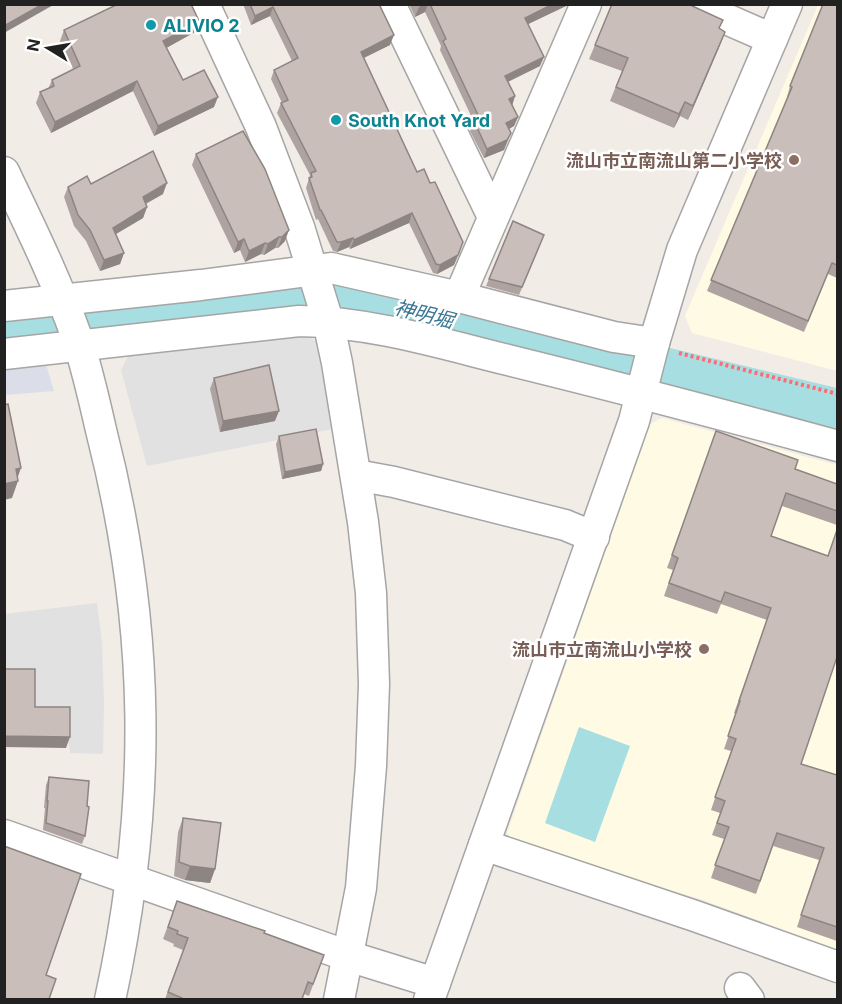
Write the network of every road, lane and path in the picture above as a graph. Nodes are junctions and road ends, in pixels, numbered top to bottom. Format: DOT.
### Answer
graph roads {
  1 [pos="204,4"];
  2 [pos="390,4"];
  3 [pos="586,4"];
  4 [pos="692,4"];
  5 [pos="787,4"];
  6 [pos="772,39"];
  7 [pos="4,172"];
  8 [pos="493,217"];
  9 [pos="311,269"];
  10 [pos="459,297"];
  11 [pos="4,306"];
  12 [pos="328,321"];
  13 [pos="71,322"];
  14 [pos="653,348"];
  15 [pos="4,354"];
  16 [pos="644,388"];
  17 [pos="837,394"];
  18 [pos="837,446"];
  19 [pos="356,475"];
  20 [pos="594,537"];
  21 [pos="4,835"];
  22 [pos="484,845"];
  23 [pos="131,880"];
  24 [pos="348,956"];
  25 [pos="837,967"];
  26 [pos="432,991"];
  27 [pos="110,999"];
  28 [pos="339,999"];
  1 -- 9 [label="street"];
  2 -- 8 [label="street"];
  3 -- 8 [label="street"];
  4 -- 6 [label="street"];
  5 -- 6 [label="street"];
  6 -- 14 [label="street"];
  7 -- 13 [label="street"];
  8 -- 10 [label="street"];
  9 -- 10 [label="street"];
  9 -- 12 [label="street"];
  9 -- 13 [label="street"];
  10 -- 14 [label="street"];
  11 -- 13 [label="street"];
  12 -- 13 [label="street"];
  12 -- 16 [label="street"];
  12 -- 19 [label="street"];
  13 -- 15 [label="street"];
  13 -- 23 [label="street"];
  14 -- 16 [label="street"];
  14 -- 17 [label="path"];
  16 -- 18 [label="street"];
  16 -- 20 [label="street"];
  19 -- 20 [label="street"];
  19 -- 24 [label="street"];
  20 -- 22 [label="street"];
  21 -- 23 [label="street"];
  22 -- 25 [label="street"];
  22 -- 26 [label="street"];
  23 -- 24 [label="street"];
  23 -- 27 [label="street"];
  24 -- 26 [label="street"];
  24 -- 28 [label="street"];
}
